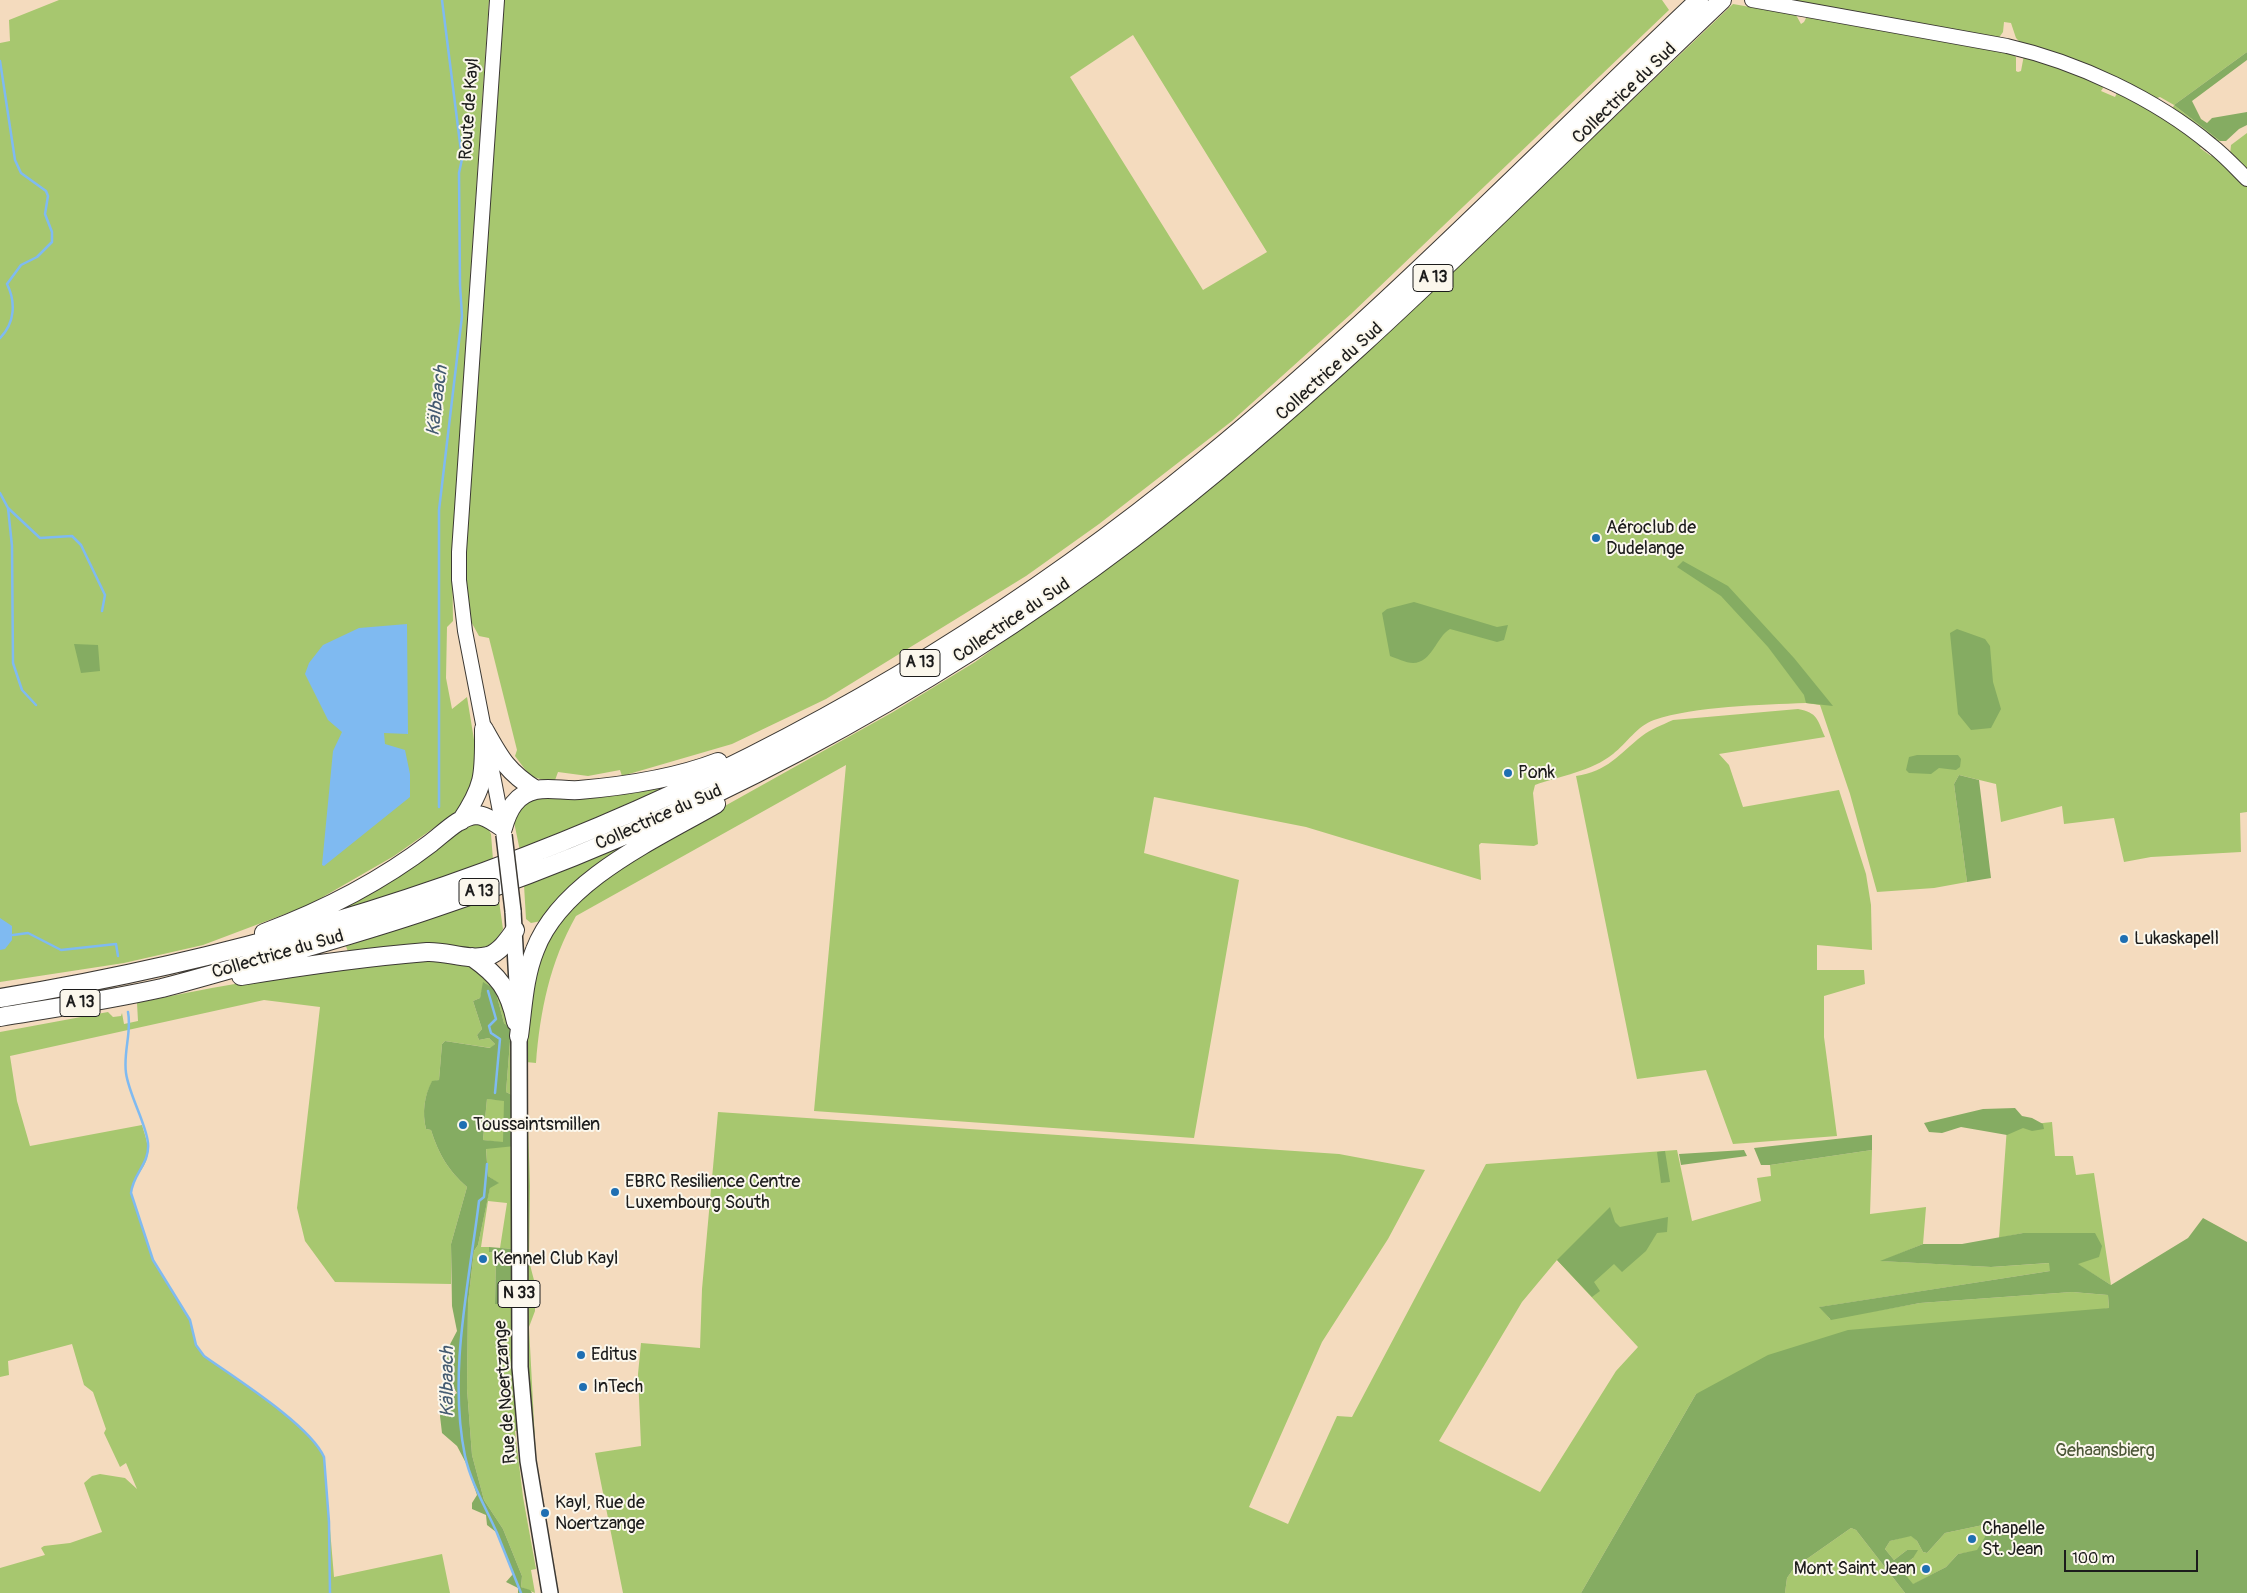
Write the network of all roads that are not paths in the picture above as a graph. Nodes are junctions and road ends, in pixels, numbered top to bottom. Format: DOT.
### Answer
graph roads {
  1 [pos="497,0"];
  2 [pos="1699,0"];
  3 [pos="1722,0"];
  4 [pos="1758,1"];
  5 [pos="2247,179"];
  6 [pos="484,729"];
  7 [pos="785,740"];
  8 [pos="785,758"];
  9 [pos="536,790"];
  10 [pos="461,821"];
  11 [pos="504,832"];
  12 [pos="514,921"];
  13 [pos="546,926"];
  14 [pos="472,957"];
  15 [pos="183,963"];
  16 [pos="160,988"];
  17 [pos="0,998"];
  18 [pos="0,1017"];
  19 [pos="519,1036"];
  20 [pos="550,1593"];
  1 -- 6 [label="main road, Route de Kayl"];
  2 -- 7 [label="highway, Collectrice du Sud / A 13"];
  3 -- 8 [label="highway, Collectrice du Sud / A 13"];
  4 -- 5 [label="main road"];
  6 -- 9 [label="highway"];
  6 -- 10 [label="highway, A 13"];
  6 -- 11 [label="main road, Route de Kayl"];
  7 -- 9 [label="highway, A 13"];
  7 -- 15 [label="highway, Collectrice du Sud / A 13"];
  8 -- 13 [label="highway, A 13"];
  8 -- 16 [label="highway, Collectrice du Sud / A 13"];
  9 -- 11 [label="highway"];
  10 -- 11 [label="highway, A 13"];
  10 -- 15 [label="highway, A 13"];
  11 -- 12 [label="main road, N 33, bridge"];
  12 -- 13 [label="highway, A 13"];
  12 -- 14 [label="highway, A 13"];
  12 -- 19 [label="main road, N 33"];
  13 -- 19 [label="highway, A 13"];
  14 -- 16 [label="highway, A 13"];
  14 -- 19 [label="highway"];
  15 -- 17 [label="highway, Collectrice du Sud / A 13"];
  16 -- 18 [label="highway, Collectrice du Sud / A 13"];
  19 -- 20 [label="main road, Rue de Noertzange / N 33"];
}
